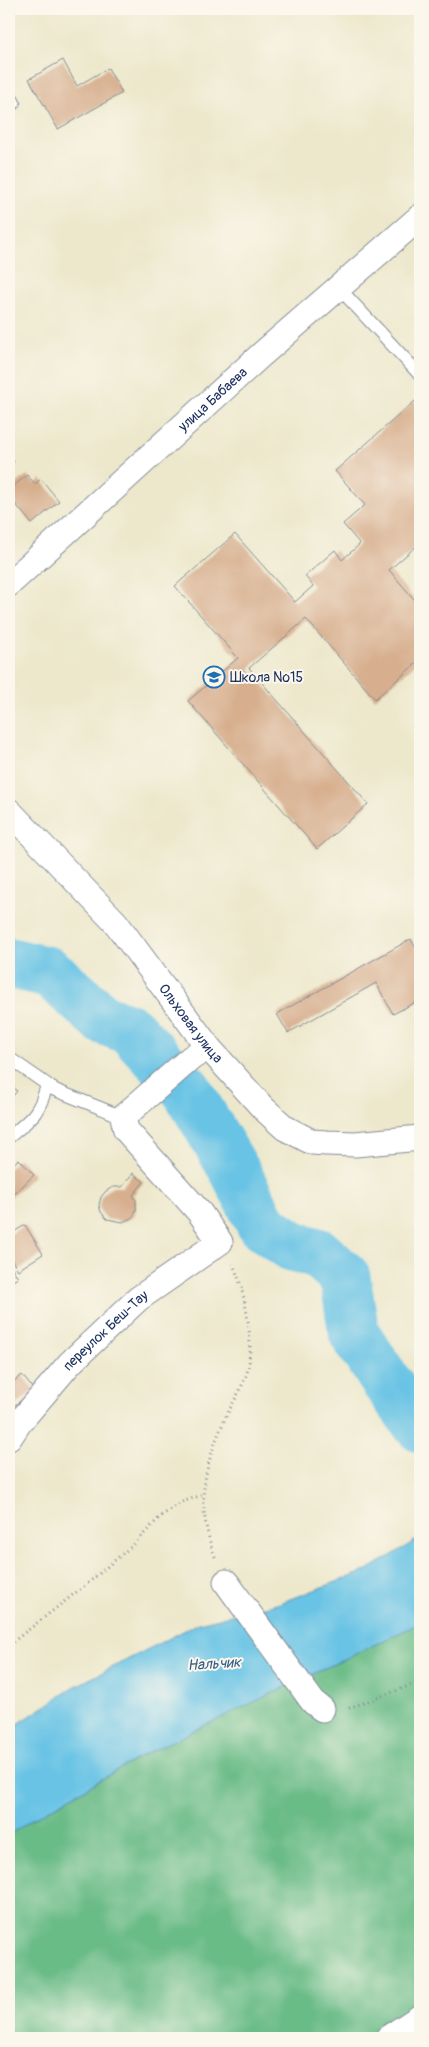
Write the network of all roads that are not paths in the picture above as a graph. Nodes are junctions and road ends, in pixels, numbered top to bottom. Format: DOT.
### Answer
graph roads {
  1 [pos="420,217"];
  2 [pos="339,288"];
  3 [pos="420,375"];
  4 [pos="9,584"];
  5 [pos="9,811"];
  6 [pos="200,1052"];
  7 [pos="9,1058"];
  8 [pos="47,1085"];
  9 [pos="130,1111"];
  10 [pos="9,1137"];
  11 [pos="420,1138"];
  12 [pos="9,1438"];
  13 [pos="227,1585"];
  14 [pos="317,1706"];
  15 [pos="420,2017"];
  16 [pos="388,2038"];
  1 -- 2 [label="street, улица Бабаева"];
  2 -- 3 [label="lane"];
  2 -- 4 [label="street, улица Бабаева"];
  5 -- 6 [label="street, Ольховая улица"];
  6 -- 9 [label="street"];
  6 -- 11 [label="street, Ольховая улица"];
  7 -- 8 [label="lane"];
  8 -- 9 [label="lane"];
  8 -- 10 [label="lane"];
  9 -- 12 [label="street, переулок Беш-Тау"];
  13 -- 14 [label="street"];
  15 -- 16 [label="street"];
}
